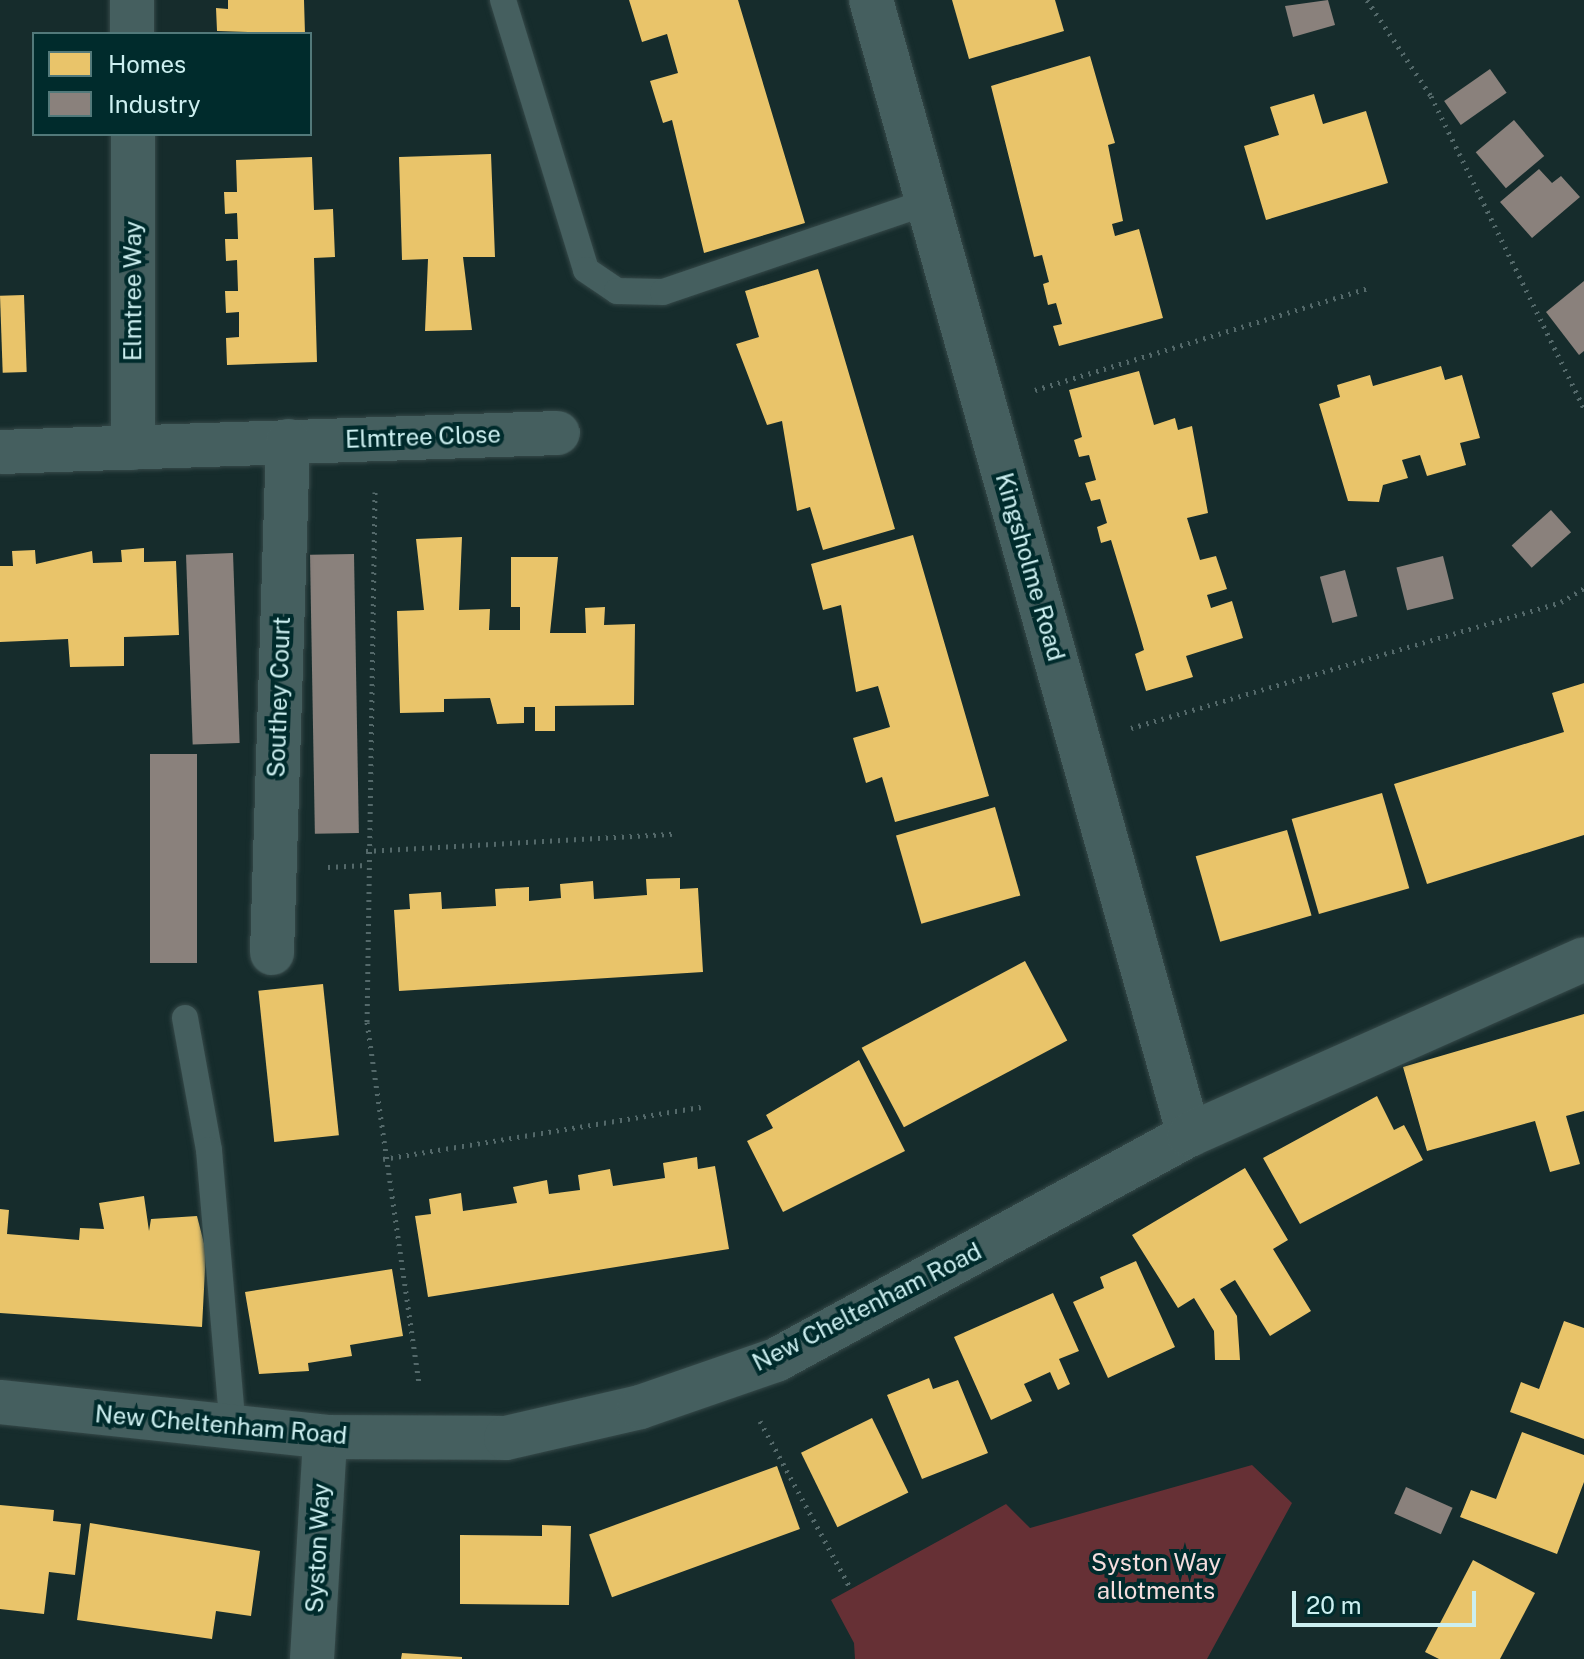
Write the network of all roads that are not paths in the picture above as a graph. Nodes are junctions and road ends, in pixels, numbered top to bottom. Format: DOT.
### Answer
graph roads {
  1 [pos="132,0"];
  2 [pos="503,0"];
  3 [pos="871,0"];
  4 [pos="132,32"];
  5 [pos="133,136"];
  6 [pos="927,202"];
  7 [pos="558,433"];
  8 [pos="288,441"];
  9 [pos="133,448"];
  10 [pos="0,452"];
  11 [pos="272,953"];
  12 [pos="1584,959"];
  13 [pos="185,1018"];
  14 [pos="1189,1135"];
  15 [pos="0,1402"];
  16 [pos="233,1428"];
  17 [pos="325,1437"];
  18 [pos="312,1659"];
  1 -- 4 [label="street"];
  2 -- 6 [label="lane"];
  3 -- 6 [label="street, Kingsholme Road"];
  5 -- 9 [label="street, Elmtree Way"];
  6 -- 14 [label="street, Kingsholme Road"];
  7 -- 8 [label="street, Elmtree Close"];
  8 -- 9 [label="street"];
  8 -- 11 [label="street, Southey Court"];
  9 -- 10 [label="street"];
  12 -- 14 [label="street, New Cheltenham Road"];
  13 -- 16 [label="lane"];
  14 -- 17 [label="street, New Cheltenham Road"];
  15 -- 16 [label="street, New Cheltenham Road"];
  16 -- 17 [label="street, New Cheltenham Road"];
  17 -- 18 [label="street, Syston Way"];
}
